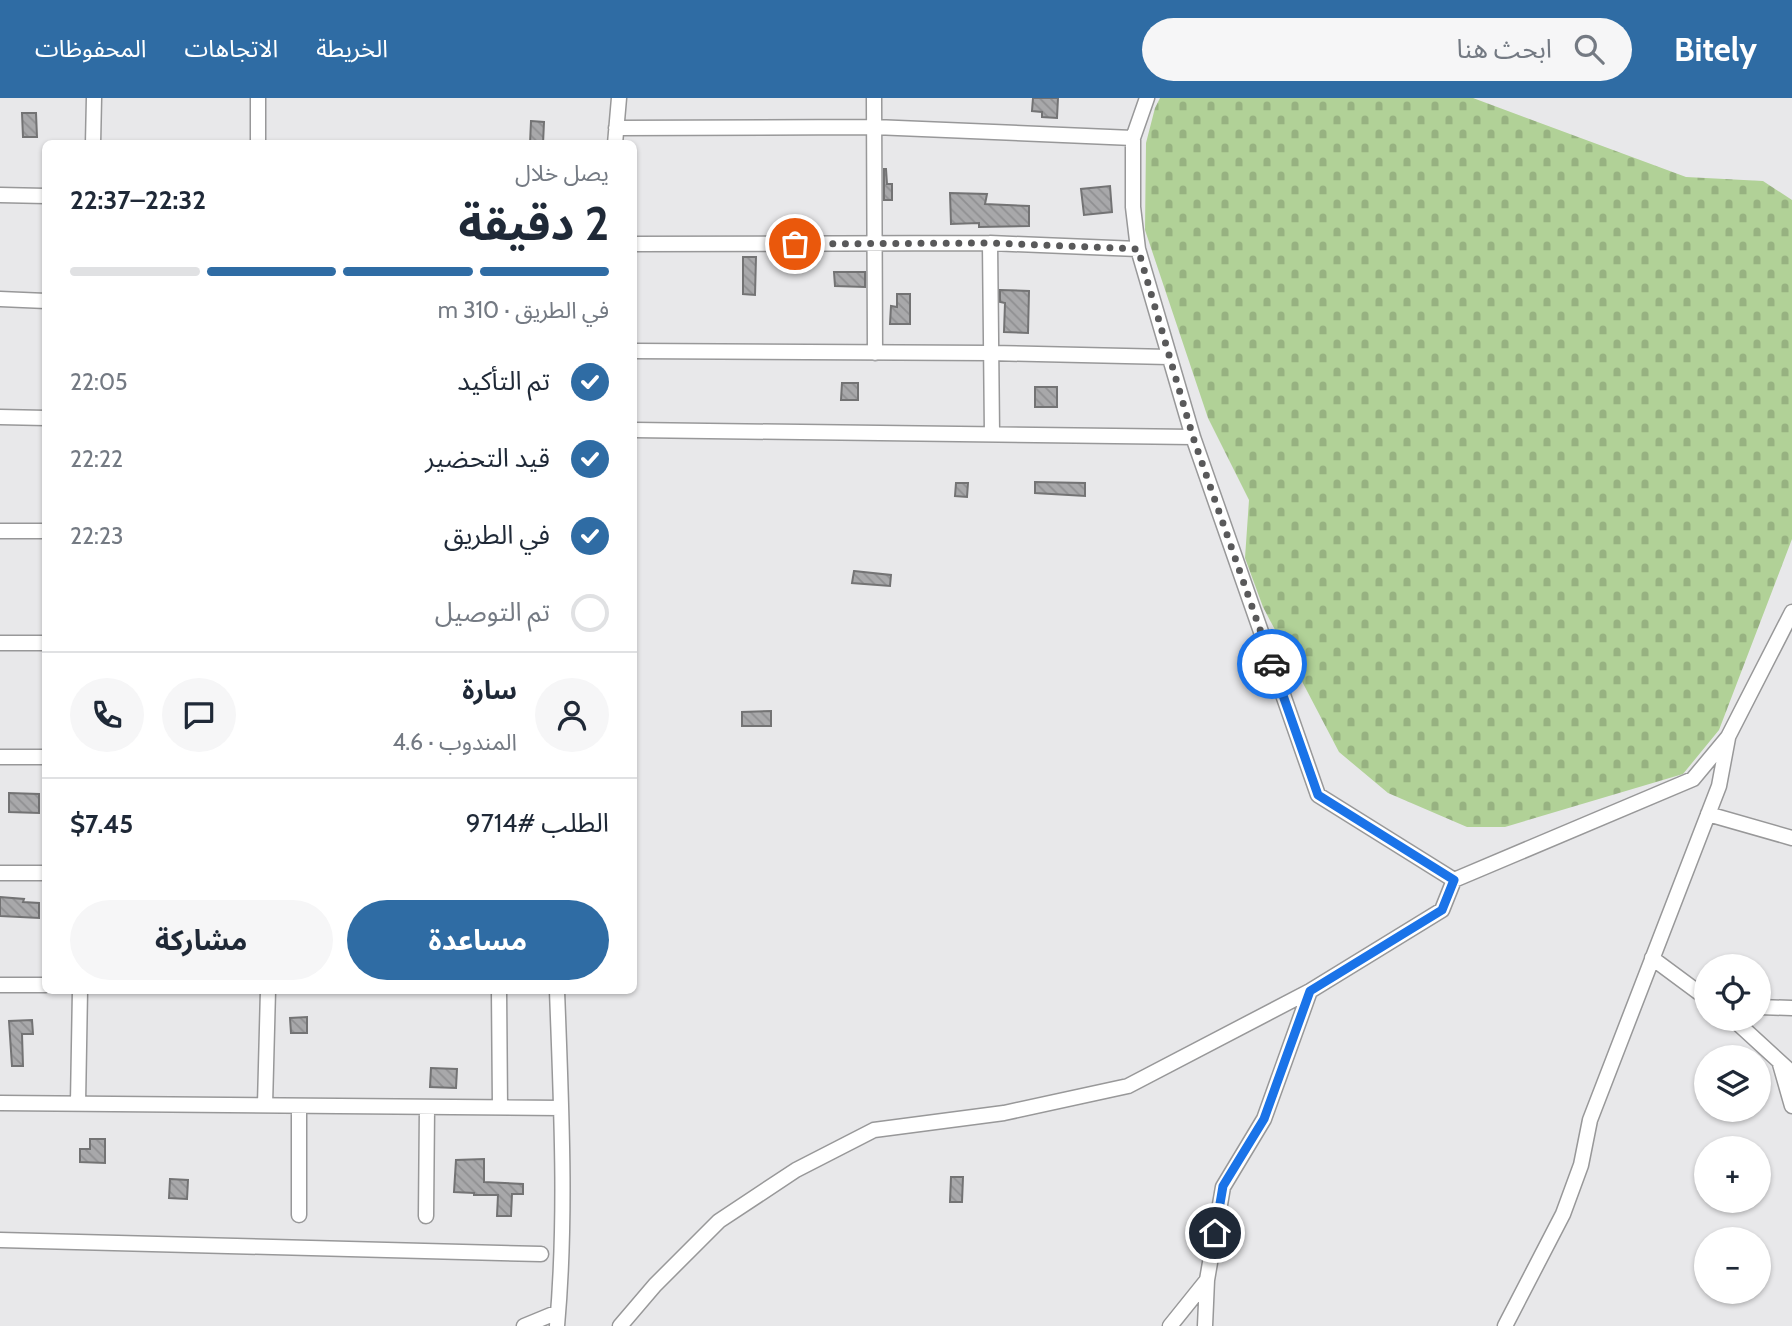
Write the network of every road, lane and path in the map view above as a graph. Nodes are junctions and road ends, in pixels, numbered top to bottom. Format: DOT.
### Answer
graph roads {
  1 [pos="94,98"];
  2 [pos="258,98"];
  3 [pos="619,98"];
  4 [pos="874,98"];
  5 [pos="1147,98"];
  6 [pos="874,127"];
  7 [pos="616,128"];
  8 [pos="1133,138"];
  9 [pos="93,140"];
  10 [pos="258,140"];
  11 [pos="615,140"];
  12 [pos="0,195"];
  13 [pos="42,196"];
  14 [pos="990,243"];
  15 [pos="637,244"];
  16 [pos="875,244"];
  17 [pos="1138,249"];
  18 [pos="0,299"];
  19 [pos="42,301"];
  20 [pos="637,351"];
  21 [pos="990,353"];
  22 [pos="875,354"];
  23 [pos="1169,358"];
  24 [pos="0,417"];
  25 [pos="42,418"];
  26 [pos="637,429"];
  27 [pos="992,433"];
  28 [pos="1193,437"];
  29 [pos="0,531"];
  30 [pos="42,531"];
  31 [pos="1792,612"];
  32 [pos="0,643"];
  33 [pos="42,643"];
  34 [pos="1728,737"];
  35 [pos="0,757"];
  36 [pos="42,757"];
  37 [pos="1708,814"];
  38 [pos="1792,838"];
  39 [pos="0,873"];
  40 [pos="42,873"];
  41 [pos="1454,880"];
  42 [pos="1652,958"];
  43 [pos="0,985"];
  44 [pos="42,985"];
  45 [pos="1694,989"];
  46 [pos="1310,991"];
  47 [pos="79,994"];
  48 [pos="268,994"];
  49 [pos="499,994"];
  50 [pos="557,994"];
  51 [pos="1771,1007"];
  52 [pos="1792,1008"];
  53 [pos="1746,1031"];
  54 [pos="1780,1062"];
  55 [pos="1792,1073"];
  56 [pos="0,1103"];
  57 [pos="78,1103"];
  58 [pos="265,1105"];
  59 [pos="299,1106"];
  60 [pos="427,1107"];
  61 [pos="500,1107"];
  62 [pos="1792,1107"];
  63 [pos="561,1108"];
  64 [pos="299,1215"];
  65 [pos="426,1216"];
  66 [pos="0,1240"];
  67 [pos="541,1254"];
  68 [pos="1207,1280"];
  69 [pos="557,1319"];
  70 [pos="524,1326"];
  71 [pos="621,1326"];
  72 [pos="1170,1326"];
  73 [pos="1205,1326"];
  74 [pos="1505,1326"];
  1 -- 9 [label="street"];
  2 -- 10 [label="street"];
  3 -- 7 [label="street"];
  4 -- 6 [label="street"];
  5 -- 8 [label="street"];
  6 -- 7 [label="street"];
  6 -- 8 [label="street"];
  6 -- 16 [label="street"];
  7 -- 11 [label="street"];
  8 -- 17 [label="street"];
  12 -- 13 [label="street"];
  14 -- 16 [label="street"];
  14 -- 17 [label="street"];
  14 -- 21 [label="street"];
  15 -- 16 [label="street"];
  16 -- 22 [label="street"];
  17 -- 23 [label="street"];
  18 -- 19 [label="street"];
  20 -- 22 [label="street"];
  21 -- 22 [label="street"];
  21 -- 23 [label="street"];
  21 -- 27 [label="street"];
  23 -- 28 [label="street"];
  24 -- 25 [label="street"];
  26 -- 27 [label="street"];
  27 -- 28 [label="street"];
  28 -- 41 [label="street"];
  29 -- 30 [label="street"];
  31 -- 34 [label="street"];
  32 -- 33 [label="street"];
  34 -- 37 [label="street"];
  34 -- 41 [label="street"];
  35 -- 36 [label="street"];
  37 -- 38 [label="street"];
  37 -- 42 [label="street"];
  39 -- 40 [label="street"];
  41 -- 46 [label="street"];
  42 -- 45 [label="street"];
  42 -- 74 [label="street"];
  43 -- 44 [label="street"];
  46 -- 68 [label="street"];
  46 -- 71 [label="street"];
  47 -- 57 [label="street"];
  48 -- 58 [label="street"];
  49 -- 61 [label="street"];
  50 -- 63 [label="street"];
  51 -- 52 [label="street"];
  53 -- 54 [label="street"];
  54 -- 55 [label="street"];
  54 -- 62 [label="street"];
  56 -- 57 [label="street"];
  57 -- 58 [label="street"];
  58 -- 59 [label="street"];
  59 -- 60 [label="street"];
  59 -- 64 [label="street"];
  60 -- 61 [label="street"];
  60 -- 65 [label="street"];
  61 -- 63 [label="street"];
  63 -- 69 [label="street"];
  66 -- 67 [label="street"];
  68 -- 72 [label="street"];
  68 -- 73 [label="street"];
  69 -- 70 [label="street"];
}
